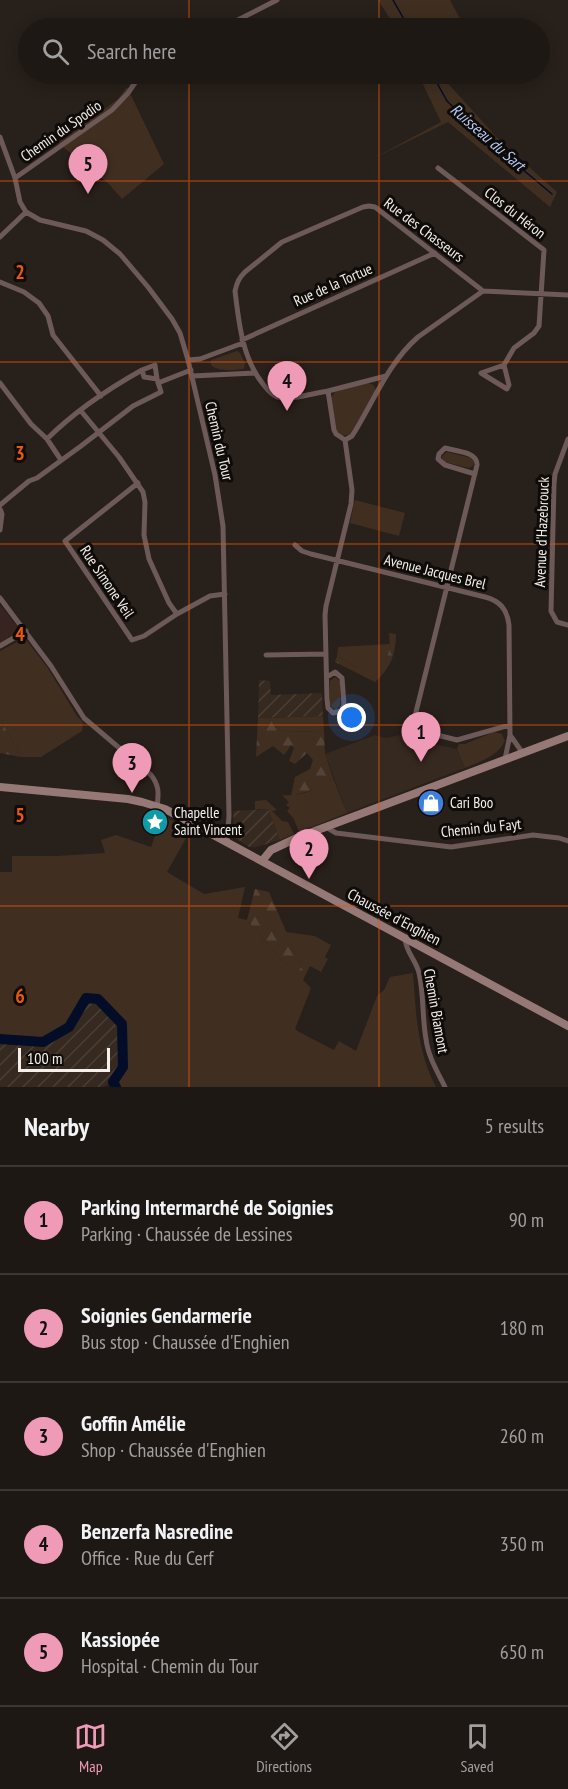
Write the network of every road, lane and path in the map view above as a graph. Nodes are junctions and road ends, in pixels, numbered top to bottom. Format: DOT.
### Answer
graph roads {
  1 [pos="277,0"];
  2 [pos="242,18"];
  3 [pos="134,84"];
  4 [pos="0,137"];
  5 [pos="438,168"];
  6 [pos="15,178"];
  7 [pos="26,212"];
  8 [pos="0,237"];
  9 [pos="435,253"];
  10 [pos="0,282"];
  11 [pos="483,291"];
  12 [pos="541,293"];
  13 [pos="568,295"];
  14 [pos="243,342"];
  15 [pos="188,360"];
  16 [pos="504,365"];
  17 [pos="142,370"];
  18 [pos="191,373"];
  19 [pos="255,373"];
  20 [pos="386,376"];
  21 [pos="158,381"];
  22 [pos="0,383"];
  23 [pos="328,391"];
  24 [pos="101,396"];
  25 [pos="81,411"];
  26 [pos="99,432"];
  27 [pos="47,440"];
  28 [pos="345,440"];
  29 [pos="568,440"];
  30 [pos="61,460"];
  31 [pos="475,474"];
  32 [pos="138,483"];
  33 [pos="0,507"];
  34 [pos="0,530"];
  35 [pos="296,545"];
  36 [pos="338,561"];
  37 [pos="446,588"];
  38 [pos="225,594"];
  39 [pos="0,598"];
  40 [pos="177,614"];
  41 [pos="568,625"];
  42 [pos="26,632"];
  43 [pos="0,646"];
  44 [pos="326,654"];
  45 [pos="266,655"];
  46 [pos="327,676"];
  47 [pos="510,725"];
  48 [pos="510,735"];
  49 [pos="568,736"];
  50 [pos="522,752"];
  51 [pos="505,759"];
  52 [pos="0,788"];
  53 [pos="157,806"];
  54 [pos="326,827"];
  55 [pos="227,841"];
  56 [pos="568,841"];
  57 [pos="262,861"];
  58 [pos="405,938"];
  59 [pos="568,1026"];
  60 [pos="445,1087"];
  1 -- 2 [label="street"];
  3 -- 6 [label="street, Chemin du Spodio"];
  4 -- 6 [label="street"];
  5 -- 12 [label="street, Clos du Héron"];
  6 -- 7 [label="street"];
  7 -- 8 [label="street"];
  7 -- 15 [label="street, Chemin du Tour"];
  9 -- 11 [label="street, Rue des Chasseurs"];
  9 -- 14 [label="street, Rue de la Tortue"];
  9 -- 14 [label="street, Rue des Chasseurs"];
  10 -- 24 [label="street"];
  11 -- 12 [label="street"];
  11 -- 20 [label="street"];
  12 -- 13 [label="street"];
  12 -- 16 [label="street"];
  14 -- 15 [label="street, Rue de la Tortue"];
  14 -- 19 [label="street"];
  15 -- 18 [label="street, Chemin du Tour"];
  16 -- 16 [label="street"];
  17 -- 21 [label="street"];
  17 -- 21 [label="street"];
  17 -- 24 [label="street"];
  18 -- 19 [label="street"];
  18 -- 21 [label="street"];
  18 -- 38 [label="street, Chemin du Tour"];
  19 -- 23 [label="street"];
  20 -- 23 [label="street"];
  20 -- 28 [label="street"];
  21 -- 26 [label="street"];
  22 -- 27 [label="street"];
  23 -- 28 [label="street"];
  24 -- 25 [label="street"];
  25 -- 26 [label="street"];
  25 -- 27 [label="street"];
  26 -- 30 [label="street"];
  26 -- 32 [label="street"];
  27 -- 30 [label="street"];
  28 -- 36 [label="street"];
  29 -- 41 [label="street, Avenue d'Hazebrouck"];
  30 -- 33 [label="street"];
  31 -- 31 [label="street"];
  31 -- 37 [label="street"];
  32 -- 40 [label="street"];
  32 -- 40 [label="street, Rue Simone Veil"];
  33 -- 34 [label="street"];
  35 -- 36 [label="street, Avenue Jacques Brel"];
  36 -- 37 [label="street, Avenue Jacques Brel"];
  36 -- 44 [label="street"];
  37 -- 47 [label="street, Avenue Jacques Brel"];
  37 -- 47 [label="street"];
  38 -- 40 [label="street"];
  38 -- 55 [label="street, Chemin du Tour"];
  39 -- 42 [label="street"];
  42 -- 43 [label="street"];
  42 -- 53 [label="street"];
  44 -- 45 [label="street"];
  44 -- 46 [label="street"];
  46 -- 46 [label="street"];
  47 -- 48 [label="street, Avenue Jacques Brel"];
  48 -- 50 [label="street"];
  48 -- 51 [label="street, Avenue Jacques Brel"];
  49 -- 50 [label="main road"];
  50 -- 51 [label="main road"];
  51 -- 54 [label="main road"];
  52 -- 53 [label="main road, Chaussée d'Enghien"];
  53 -- 55 [label="main road, Chaussée d'Enghien"];
  54 -- 56 [label="street, Chemin du Fayt"];
  54 -- 57 [label="main road"];
  55 -- 57 [label="main road, Chaussée d'Enghien"];
  57 -- 58 [label="main road, Chaussée d'Enghien"];
  58 -- 59 [label="main road, Chaussée d'Enghien"];
  58 -- 60 [label="street, Chemin Biamont"];
}
